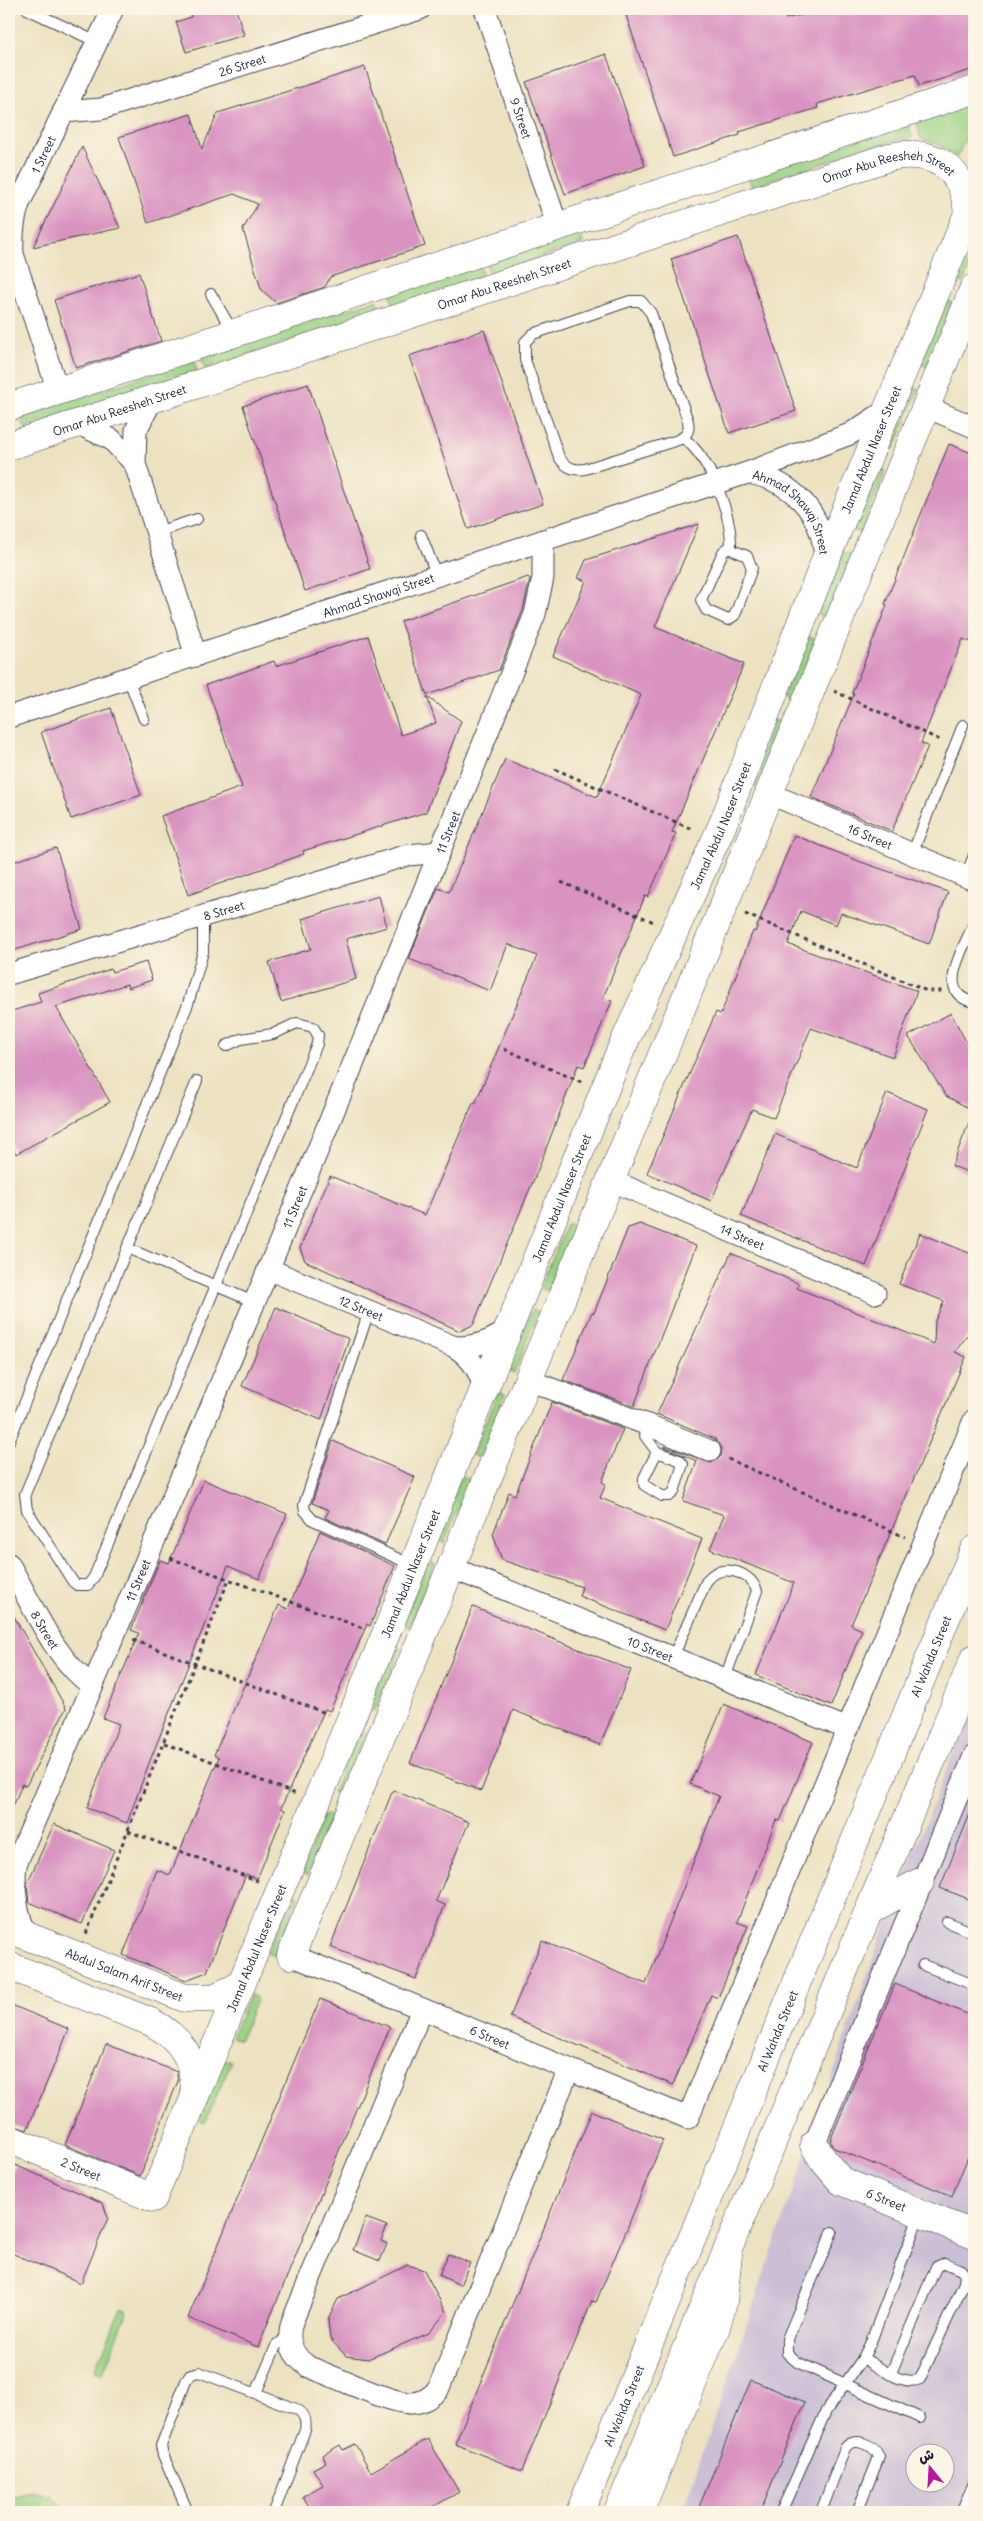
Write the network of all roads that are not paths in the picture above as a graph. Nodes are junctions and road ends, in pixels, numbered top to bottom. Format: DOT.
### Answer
graph roads {
  1 [pos="27,9"];
  2 [pos="113,9"];
  3 [pos="420,9"];
  4 [pos="485,9"];
  5 [pos="97,42"];
  6 [pos="974,90"];
  7 [pos="63,112"];
  8 [pos="721,174"];
  9 [pos="971,207"];
  10 [pos="558,228"];
  11 [pos="10,234"];
  12 [pos="615,248"];
  13 [pos="974,288"];
  14 [pos="211,294"];
  15 [pos="234,334"];
  16 [pos="58,391"];
  17 [pos="152,400"];
  18 [pos="9,407"];
  19 [pos="926,407"];
  20 [pos="888,410"];
  21 [pos="78,424"];
  22 [pos="974,427"];
  23 [pos="683,438"];
  24 [pos="9,446"];
  25 [pos="135,464"];
  26 [pos="747,473"];
  27 [pos="715,483"];
  28 [pos="197,519"];
  29 [pos="156,532"];
  30 [pos="421,535"];
  31 [pos="543,540"];
  32 [pos="731,548"];
  33 [pos="825,561"];
  34 [pos="437,576"];
  35 [pos="196,656"];
  36 [pos="128,678"];
  37 [pos="9,717"];
  38 [pos="144,719"];
  39 [pos="963,725"];
  40 [pos="768,793"];
  41 [pos="719,833"];
  42 [pos="440,852"];
  43 [pos="912,854"];
  44 [pos="974,856"];
  45 [pos="970,878"];
  46 [pos="204,916"];
  47 [pos="974,923"];
  48 [pos="712,934"];
  49 [pos="9,974"];
  50 [pos="974,1002"];
  51 [pos="226,1046"];
  52 [pos="620,1054"];
  53 [pos="197,1081"];
  54 [pos="626,1142"];
  55 [pos="610,1180"];
  56 [pos="127,1248"];
  57 [pos="268,1269"];
  58 [pos="216,1286"];
  59 [pos="875,1293"];
  60 [pos="254,1302"];
  61 [pos="369,1311"];
  62 [pos="510,1328"];
  63 [pos="455,1347"];
  64 [pos="528,1380"];
  65 [pos="484,1391"];
  66 [pos="974,1420"];
  67 [pos="648,1425"];
  68 [pos="9,1442"];
  69 [pos="710,1451"];
  70 [pos="657,1452"];
  71 [pos="974,1550"];
  72 [pos="9,1564"];
  73 [pos="413,1565"];
  74 [pos="452,1568"];
  75 [pos="673,1657"];
  76 [pos="974,1659"];
  77 [pos="725,1678"];
  78 [pos="93,1686"];
  79 [pos="848,1729"];
  80 [pos="974,1756"];
  81 [pos="969,1783"];
  82 [pos="12,1869"];
  83 [pos="920,1882"];
  84 [pos="870,1910"];
  85 [pos="947,1922"];
  86 [pos="974,1932"];
  87 [pos="18,1933"];
  88 [pos="291,1955"];
  89 [pos="9,1959"];
  90 [pos="923,1965"];
  91 [pos="9,1966"];
  92 [pos="105,1966"];
  93 [pos="974,1985"];
  94 [pos="240,1986"];
  95 [pos="422,2009"];
  96 [pos="569,2069"];
  97 [pos="195,2096"];
  98 [pos="9,2139"];
  99 [pos="814,2145"];
  100 [pos="153,2198"];
  101 [pos="920,2213"];
  102 [pos="832,2232"];
  103 [pos="974,2235"];
  104 [pos="728,2248"];
  105 [pos="289,2339"];
  106 [pos="863,2358"];
  107 [pos="891,2374"];
  108 [pos="845,2384"];
  109 [pos="256,2393"];
  110 [pos="920,2418"];
  111 [pos="974,2483"];
  112 [pos="971,2496"];
  113 [pos="188,2512"];
  114 [pos="274,2512"];
  115 [pos="580,2512"];
  116 [pos="618,2512"];
  117 [pos="639,2512"];
  118 [pos="781,2512"];
  119 [pos="822,2512"];
  120 [pos="857,2512"];
  121 [pos="961,2512"];
  1 -- 5 [label="lane"];
  2 -- 5 [label="street, 1 Street"];
  3 -- 7 [label="street, 26 Street"];
  4 -- 10 [label="street, 9 Street"];
  5 -- 7 [label="street, 1 Street"];
  6 -- 8 [label="main road"];
  7 -- 11 [label="street, 1 Street"];
  8 -- 10 [label="main road"];
  8 -- 12 [label="main road"];
  9 -- 12 [label="main road, Omar Abu Reesheh Street"];
  9 -- 20 [label="main road, Jamal Abdul Naser Street"];
  10 -- 15 [label="main road"];
  11 -- 16 [label="street, 1 Street"];
  12 -- 17 [label="main road, Omar Abu Reesheh Street"];
  13 -- 19 [label="main road"];
  14 -- 15 [label="lane"];
  15 -- 16 [label="main road"];
  16 -- 18 [label="main road"];
  17 -- 21 [label="main road, Omar Abu Reesheh Street"];
  17 -- 25 [label="street"];
  19 -- 22 [label="street"];
  19 -- 40 [label="main road"];
  20 -- 26 [label="street, Ahmad Shawqi Street"];
  20 -- 33 [label="main road, Jamal Abdul Naser Street"];
  21 -- 24 [label="main road, Omar Abu Reesheh Street"];
  21 -- 25 [label="street"];
  23 -- 23 [label="lane"];
  23 -- 27 [label="lane"];
  25 -- 29 [label="street"];
  26 -- 27 [label="street, Ahmad Shawqi Street"];
  26 -- 33 [label="street, Ahmad Shawqi Street"];
  27 -- 31 [label="street, Ahmad Shawqi Street"];
  27 -- 32 [label="lane"];
  28 -- 29 [label="lane"];
  29 -- 35 [label="street"];
  30 -- 34 [label="lane"];
  31 -- 34 [label="street, Ahmad Shawqi Street"];
  31 -- 42 [label="street, 11 Street"];
  32 -- 32 [label="lane"];
  33 -- 41 [label="main road, Jamal Abdul Naser Street"];
  34 -- 35 [label="street, Ahmad Shawqi Street"];
  35 -- 36 [label="street, Ahmad Shawqi Street"];
  36 -- 37 [label="street, Ahmad Shawqi Street"];
  36 -- 38 [label="lane"];
  39 -- 43 [label="lane"];
  40 -- 43 [label="street, 16 Street"];
  40 -- 48 [label="main road"];
  41 -- 48 [label="main road"];
  41 -- 52 [label="main road, Jamal Abdul Naser Street"];
  42 -- 46 [label="street, 8 Street"];
  42 -- 57 [label="street, 11 Street"];
  43 -- 45 [label="street, 16 Street"];
  44 -- 45 [label="lane"];
  46 -- 49 [label="street, 8 Street"];
  46 -- 68 [label="lane"];
  47 -- 50 [label="lane"];
  48 -- 54 [label="main road"];
  51 -- 58 [label="lane"];
  52 -- 54 [label="main road"];
  52 -- 62 [label="main road, Jamal Abdul Naser Street"];
  53 -- 56 [label="lane"];
  54 -- 55 [label="main road"];
  55 -- 59 [label="street, 14 Street"];
  55 -- 64 [label="main road"];
  56 -- 58 [label="lane"];
  56 -- 58 [label="lane"];
  57 -- 60 [label="street, 11 Street"];
  57 -- 61 [label="street, 12 Street"];
  58 -- 60 [label="lane"];
  60 -- 78 [label="street, 11 Street"];
  61 -- 63 [label="street, 12 Street"];
  61 -- 73 [label="lane"];
  62 -- 63 [label="street"];
  62 -- 65 [label="main road, Jamal Abdul Naser Street"];
  63 -- 65 [label="street, 12 Street"];
  64 -- 67 [label="street"];
  64 -- 74 [label="main road"];
  65 -- 73 [label="main road, Jamal Abdul Naser Street"];
  66 -- 79 [label="street"];
  67 -- 69 [label="street"];
  67 -- 70 [label="lane"];
  70 -- 70 [label="lane"];
  71 -- 115 [label="main road, Al Wahda Street"];
  72 -- 78 [label="street, 8 Street"];
  73 -- 94 [label="main road, Jamal Abdul Naser Street"];
  74 -- 75 [label="street, 10 Street"];
  74 -- 88 [label="main road"];
  75 -- 77 [label="street, 10 Street"];
  75 -- 77 [label="lane"];
  76 -- 84 [label="main road"];
  77 -- 79 [label="street, 10 Street"];
  78 -- 82 [label="street, 11 Street"];
  79 -- 96 [label="street, 6 Street"];
  80 -- 81 [label="street"];
  81 -- 83 [label="street"];
  82 -- 87 [label="street, 11 Street"];
  83 -- 84 [label="main road"];
  83 -- 99 [label="street"];
  84 -- 104 [label="main road"];
  85 -- 86 [label="lane"];
  87 -- 92 [label="main road, Abdul Salam Arif Street"];
  88 -- 95 [label="street, 6 Street"];
  89 -- 92 [label="main road"];
  90 -- 93 [label="lane"];
  91 -- 97 [label="main road"];
  92 -- 94 [label="main road, Abdul Salam Arif Street"];
  94 -- 97 [label="main road, Jamal Abdul Naser Street"];
  95 -- 96 [label="street, 6 Street"];
  95 -- 105 [label="street"];
  96 -- 105 [label="street"];
  97 -- 100 [label="main road, Jamal Abdul Naser Street"];
  98 -- 100 [label="main road, 2 Street"];
  99 -- 101 [label="main road, 6 Street"];
  101 -- 103 [label="main road, 6 Street"];
  101 -- 106 [label="lane"];
  102 -- 108 [label="lane"];
  104 -- 116 [label="main road"];
  104 -- 117 [label="main road"];
  105 -- 109 [label="lane"];
  106 -- 107 [label="lane"];
  106 -- 108 [label="lane"];
  107 -- 107 [label="lane"];
  108 -- 110 [label="lane"];
  108 -- 118 [label="lane"];
  109 -- 113 [label="lane"];
  109 -- 114 [label="lane"];
  111 -- 112 [label="lane"];
  112 -- 121 [label="lane"];
  119 -- 120 [label="lane"];
}
